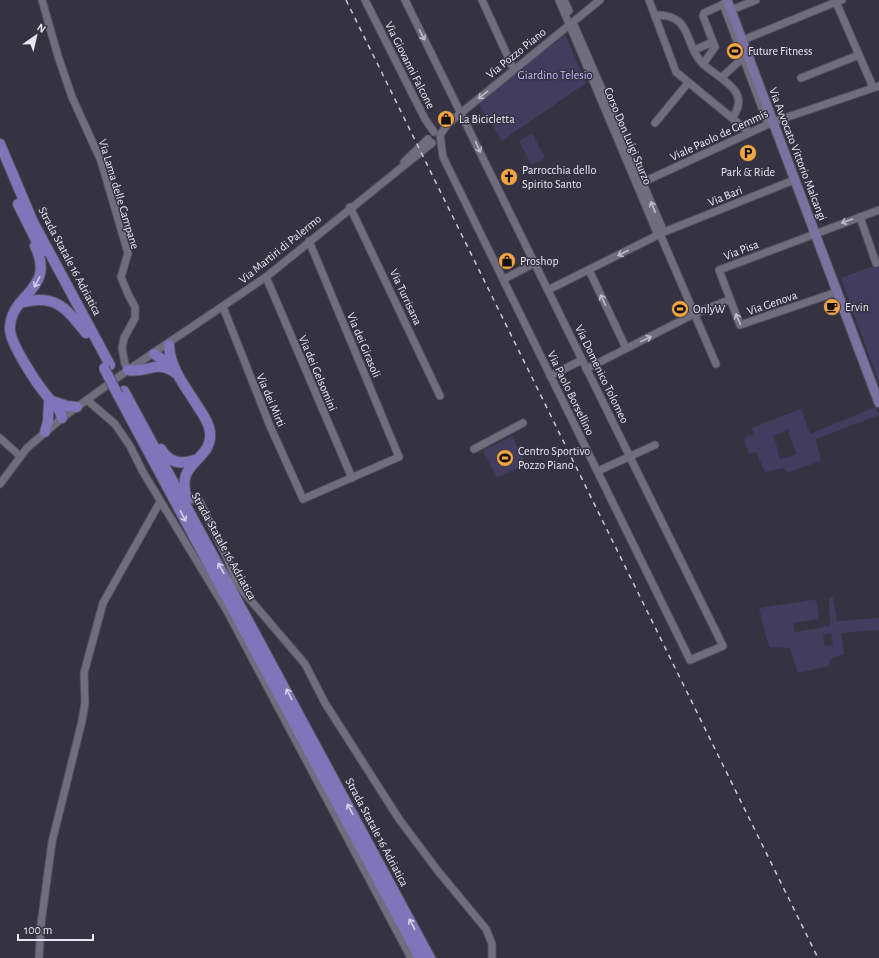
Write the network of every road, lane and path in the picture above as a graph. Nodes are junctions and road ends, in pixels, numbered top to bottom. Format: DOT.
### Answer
graph roads {
  1 [pos="42,0"];
  2 [pos="365,0"];
  3 [pos="405,0"];
  4 [pos="482,0"];
  5 [pos="558,0"];
  6 [pos="564,0"];
  7 [pos="600,0"];
  8 [pos="649,0"];
  9 [pos="756,0"];
  10 [pos="839,1"];
  11 [pos="727,4"];
  12 [pos="655,15"];
  13 [pos="571,23"];
  14 [pos="743,40"];
  15 [pos="713,42"];
  16 [pos="694,50"];
  17 [pos="859,55"];
  18 [pos="745,56"];
  19 [pos="703,64"];
  20 [pos="514,70"];
  21 [pos="722,77"];
  22 [pos="801,78"];
  23 [pos="688,83"];
  24 [pos="876,86"];
  25 [pos="461,112"];
  26 [pos="732,118"];
  27 [pos="655,123"];
  28 [pos="771,123"];
  29 [pos="749,132"];
  30 [pos="434,138"];
  31 [pos="0,144"];
  32 [pos="0,163"];
  33 [pos="402,166"];
  34 [pos="794,180"];
  35 [pos="640,183"];
  36 [pos="350,207"];
  37 [pos="879,210"];
  38 [pos="860,217"];
  39 [pos="24,219"];
  40 [pos="661,233"];
  41 [pos="816,235"];
  42 [pos="309,241"];
  43 [pos="535,263"];
  44 [pos="876,264"];
  45 [pos="589,270"];
  46 [pos="266,277"];
  47 [pos="504,279"];
  48 [pos="548,290"];
  49 [pos="837,292"];
  50 [pos="729,300"];
  51 [pos="20,304"];
  52 [pos="223,307"];
  53 [pos="694,314"];
  54 [pos="86,333"];
  55 [pos="168,344"];
  56 [pos="626,348"];
  57 [pos="154,354"];
  58 [pos="582,360"];
  59 [pos="716,364"];
  60 [pos="162,366"];
  61 [pos="107,367"];
  62 [pos="586,369"];
  63 [pos="128,370"];
  64 [pos="175,370"];
  65 [pos="550,376"];
  66 [pos="121,393"];
  67 [pos="440,396"];
  68 [pos="49,399"];
  69 [pos="87,400"];
  70 [pos="879,402"];
  71 [pos="131,403"];
  72 [pos="77,407"];
  73 [pos="62,418"];
  74 [pos="523,423"];
  75 [pos="45,432"];
  76 [pos="0,438"];
  77 [pos="655,445"];
  78 [pos="474,449"];
  79 [pos="20,456"];
  80 [pos="630,456"];
  81 [pos="195,460"];
  82 [pos="598,472"];
  83 [pos="352,478"];
  84 [pos="0,484"];
  85 [pos="170,499"];
  86 [pos="159,500"];
  87 [pos="190,500"];
  88 [pos="195,522"];
  89 [pos="690,660"];
  90 [pos="39,958"];
  91 [pos="412,958"];
  92 [pos="420,958"];
  93 [pos="430,958"];
  94 [pos="492,958"];
  1 -- 63 [label="street, Via Lama delle Campane"];
  2 -- 30 [label="street, Via Giovanni Falcone"];
  3 -- 25 [label="street, Via Domenico Tolomeo, one-way"];
  4 -- 20 [label="street"];
  5 -- 13 [label="street, Corso Don Luigi Sturzo"];
  6 -- 13 [label="street, Corso Don Luigi Sturzo"];
  7 -- 13 [label="street, Via Pozzo Piano"];
  8 -- 12 [label="street"];
  9 -- 11 [label="street"];
  10 -- 14 [label="street"];
  10 -- 17 [label="street"];
  11 -- 14 [label="main road, Via Avvocato Vittorio Malcangi"];
  11 -- 15 [label="street"];
  11 -- 18 [label="street, Via Avvocato Vittorio Malcangi"];
  12 -- 16 [label="street"];
  12 -- 23 [label="street"];
  13 -- 20 [label="street, Via Pozzo Piano"];
  13 -- 35 [label="street, Corso Don Luigi Sturzo"];
  14 -- 18 [label="main road, Via Avvocato Vittorio Malcangi"];
  15 -- 16 [label="street"];
  15 -- 19 [label="street"];
  16 -- 19 [label="street"];
  17 -- 22 [label="street"];
  17 -- 24 [label="street"];
  18 -- 21 [label="street"];
  18 -- 28 [label="main road, Via Avvocato Vittorio Malcangi"];
  19 -- 21 [label="street"];
  20 -- 25 [label="street, Via Pozzo Piano, one-way"];
  21 -- 26 [label="street"];
  23 -- 26 [label="street"];
  23 -- 27 [label="street"];
  24 -- 28 [label="street, Viale Paolo de Gemmis"];
  25 -- 30 [label="street, Via Pozzo Piano"];
  25 -- 43 [label="street, Via Domenico Tolomeo, one-way"];
  26 -- 29 [label="street"];
  28 -- 29 [label="street, Viale Paolo de Gemmis"];
  28 -- 34 [label="main road, Via Avvocato Vittorio Malcangi"];
  29 -- 35 [label="street, Viale Paolo de Gemmis"];
  30 -- 33 [label="street, Via Pozzo Piano"];
  30 -- 47 [label="street, Via Paolo Borsellino"];
  31 -- 61 [label="highway, Strada Statale 16 Adriatica"];
  32 -- 39 [label="highway, Strada Statale 16 Adriatica"];
  33 -- 36 [label="street, Via Martiri di Palermo"];
  34 -- 40 [label="street, Via Bari"];
  34 -- 41 [label="main road, Via Avvocato Vittorio Malcangi"];
  35 -- 40 [label="street, Corso Don Luigi Sturzo"];
  36 -- 42 [label="street, Via Martiri di Palermo"];
  36 -- 67 [label="street, Via Turrisana"];
  37 -- 38 [label="street"];
  38 -- 41 [label="street, one-way"];
  38 -- 44 [label="street"];
  39 -- 51 [label="highway, one-way"];
  39 -- 54 [label="highway, Strada Statale 16 Adriatica"];
  40 -- 45 [label="street, Via Bari, one-way"];
  40 -- 53 [label="street, Corso Don Luigi Sturzo"];
  41 -- 49 [label="main road, Via Avvocato Vittorio Malcangi"];
  41 -- 50 [label="street, Via Pisa"];
  42 -- 46 [label="street, Via Martiri di Palermo"];
  42 -- 83 [label="street, Via dei Girasoli"];
  43 -- 47 [label="street"];
  43 -- 48 [label="street, Via Domenico Tolomeo"];
  45 -- 48 [label="street, Via Bari"];
  56 -- 45 [label="street, one-way"];
  46 -- 52 [label="street, Via Martiri di Palermo"];
  46 -- 83 [label="street, Via dei Gelsomini"];
  47 -- 65 [label="street, Via Paolo Borsellino"];
  48 -- 58 [label="street, Via Domenico Tolomeo"];
  49 -- 50 [label="street, Via Genova, one-way"];
  49 -- 70 [label="main road, Via Avvocato Vittorio Malcangi"];
  50 -- 53 [label="street"];
  51 -- 54 [label="highway"];
  51 -- 68 [label="highway"];
  52 -- 55 [label="street, Via Martiri di Palermo"];
  52 -- 83 [label="street, Via dei Mirti"];
  56 -- 53 [label="street, one-way"];
  53 -- 59 [label="street, Corso Don Luigi Sturzo"];
  54 -- 61 [label="highway, Strada Statale 16 Adriatica"];
  55 -- 57 [label="street"];
  55 -- 64 [label="highway"];
  56 -- 62 [label="street"];
  57 -- 60 [label="highway"];
  57 -- 63 [label="street"];
  57 -- 64 [label="highway"];
  58 -- 62 [label="street, Via Domenico Tolomeo"];
  58 -- 65 [label="street"];
  60 -- 63 [label="highway"];
  60 -- 64 [label="highway"];
  61 -- 66 [label="highway, Strada Statale 16 Adriatica"];
  62 -- 80 [label="street, Via Domenico Tolomeo"];
  63 -- 69 [label="street"];
  64 -- 81 [label="highway"];
  65 -- 82 [label="street, Via Paolo Borsellino"];
  66 -- 71 [label="highway, Strada Statale 16 Adriatica"];
  66 -- 92 [label="highway, Strada Statale 16 Adriatica, one-way"];
  68 -- 72 [label="highway"];
  68 -- 73 [label="highway"];
  68 -- 75 [label="highway"];
  69 -- 72 [label="street"];
  69 -- 86 [label="street"];
  71 -- 81 [label="highway"];
  71 -- 88 [label="highway, Strada Statale 16 Adriatica"];
  72 -- 73 [label="street"];
  73 -- 75 [label="street"];
  74 -- 78 [label="street"];
  75 -- 79 [label="street"];
  76 -- 79 [label="street"];
  77 -- 80 [label="street"];
  79 -- 84 [label="street"];
  80 -- 82 [label="street"];
  80 -- 89 [label="street, Via Domenico Tolomeo"];
  81 -- 88 [label="highway"];
  82 -- 89 [label="street, Via Paolo Borsellino"];
  85 -- 86 [label="street"];
  86 -- 90 [label="street"];
  86 -- 91 [label="street"];
  87 -- 94 [label="street"];
  93 -- 88 [label="highway, Strada Statale 16 Adriatica, one-way"];
}
